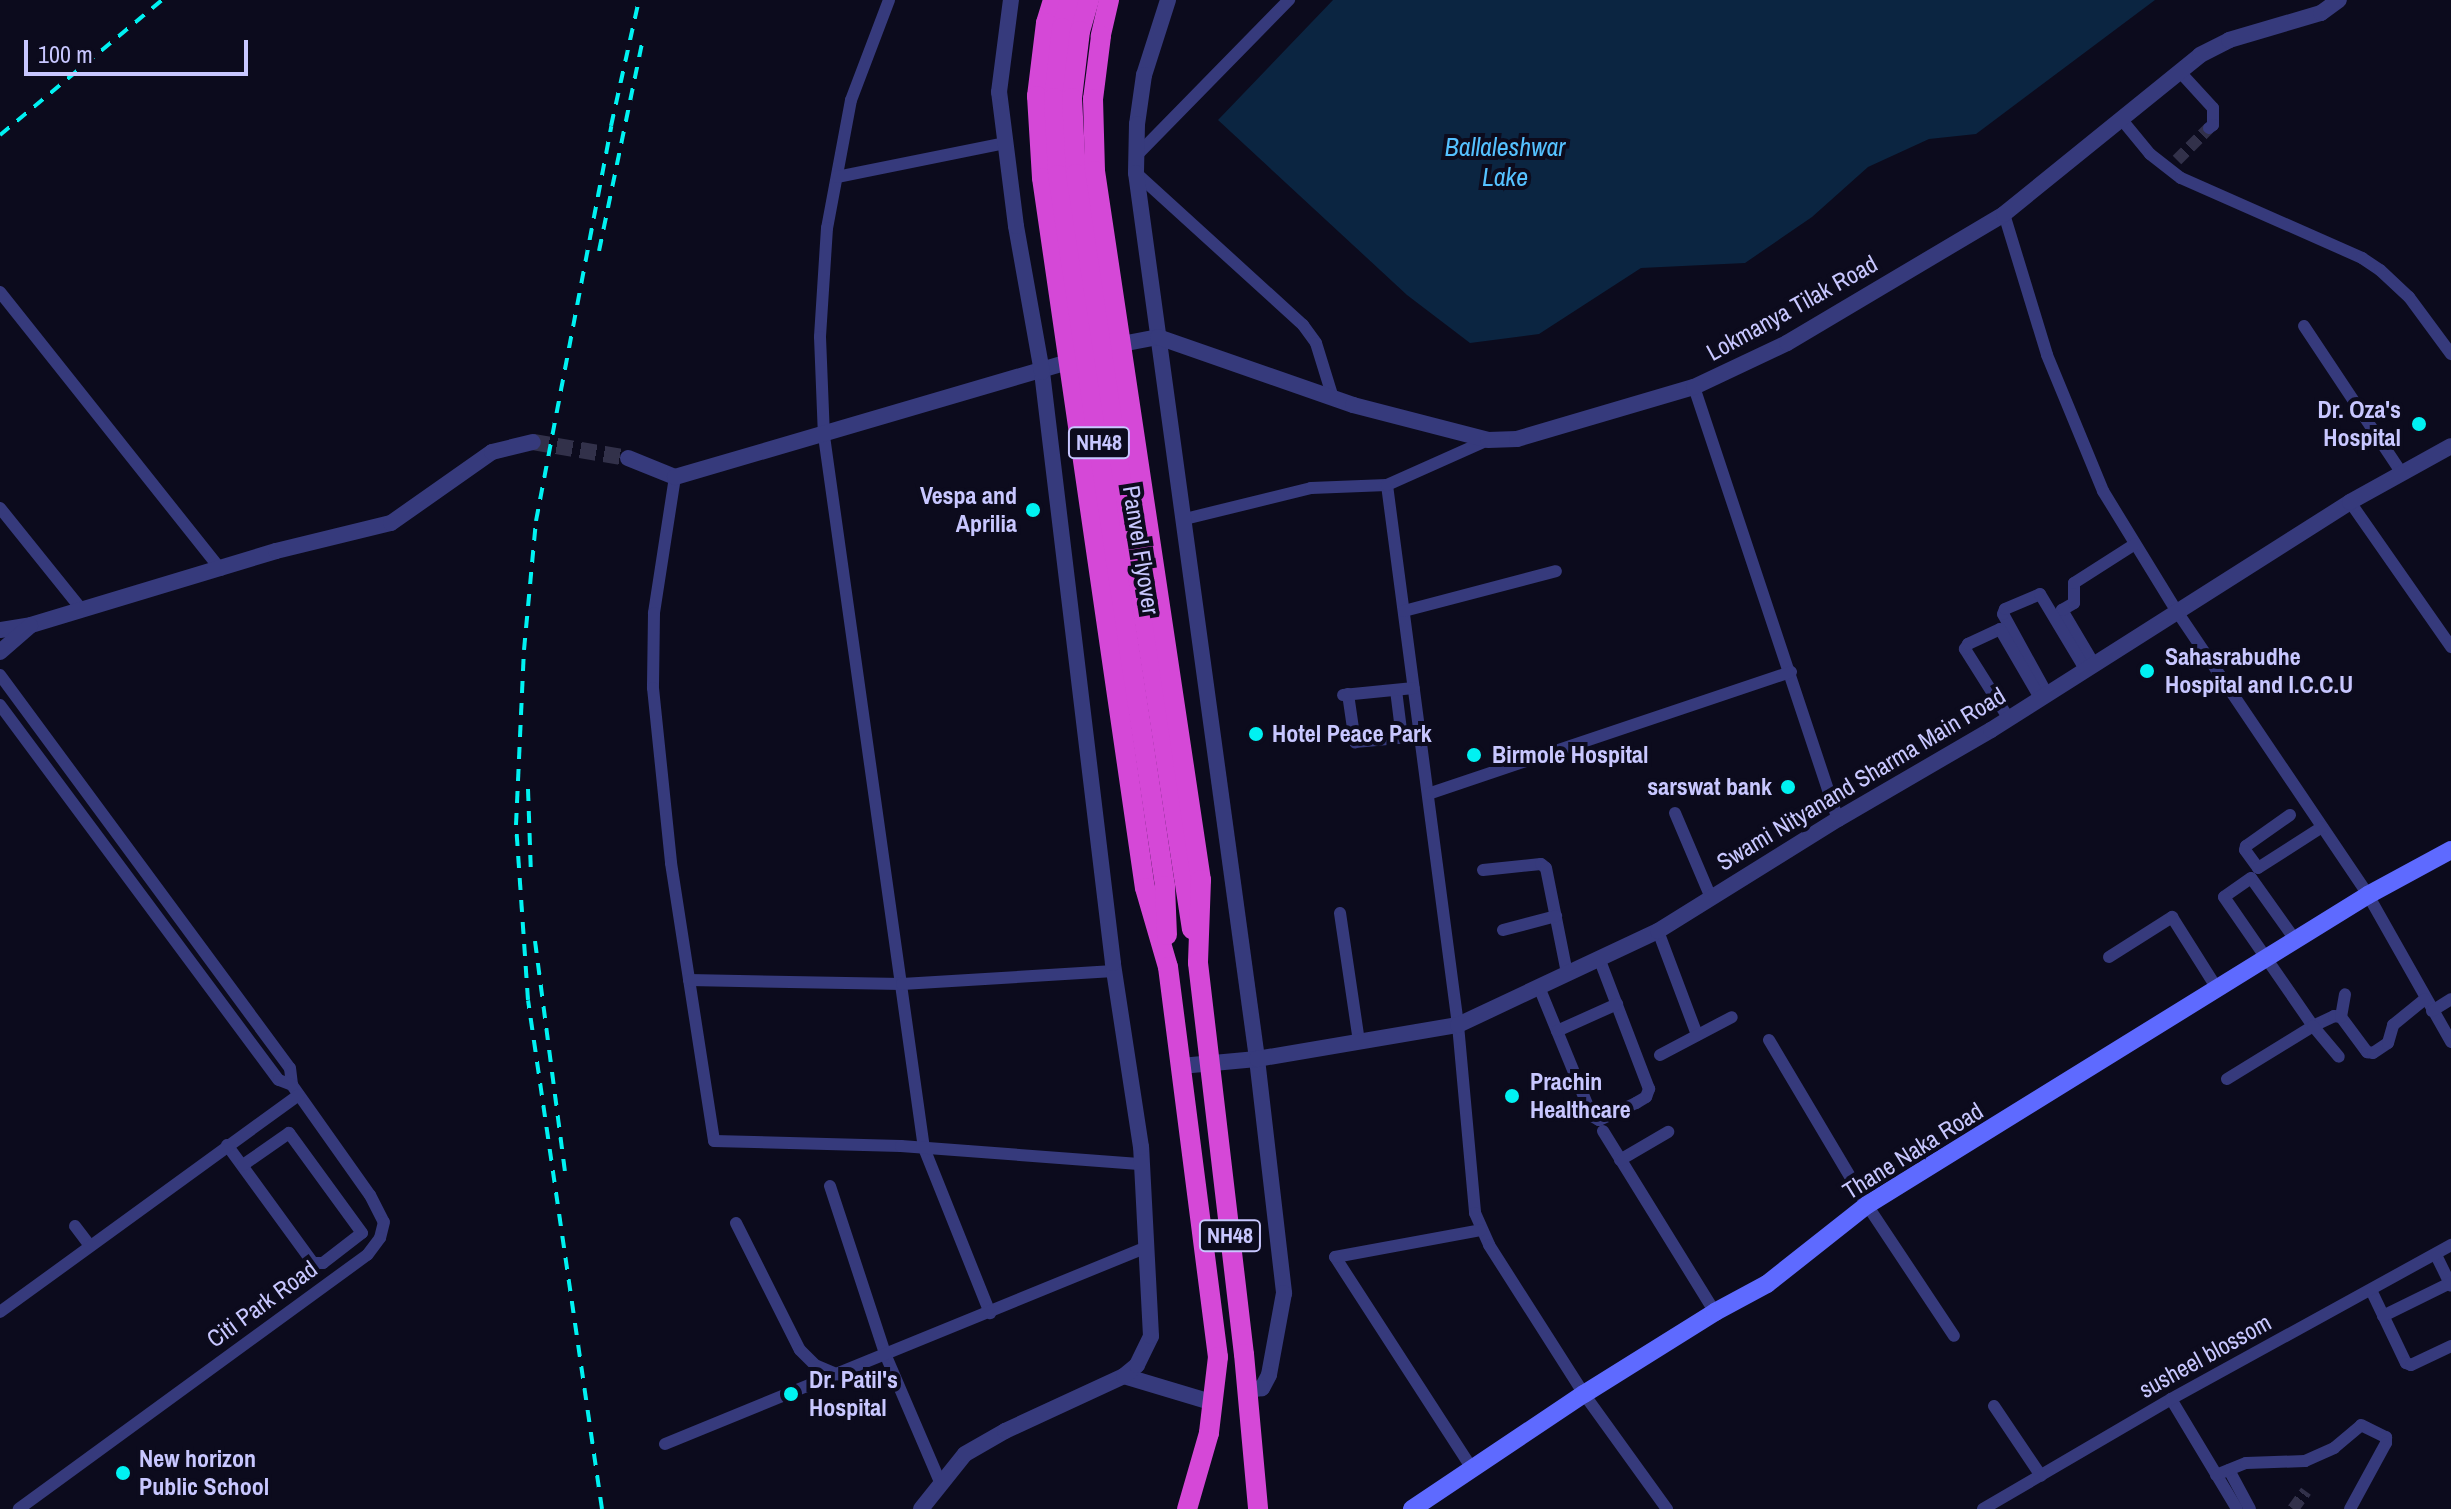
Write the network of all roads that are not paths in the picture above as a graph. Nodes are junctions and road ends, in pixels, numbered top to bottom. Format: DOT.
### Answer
graph roads {
  1 [pos="889,0"];
  2 [pos="1011,0"];
  3 [pos="1053,0"];
  4 [pos="1070,0"];
  5 [pos="1089,0"];
  6 [pos="1109,0"];
  7 [pos="1168,0"];
  8 [pos="1289,0"];
  9 [pos="2339,0"];
  10 [pos="2180,72"];
  11 [pos="2122,120"];
  12 [pos="2209,128"];
  13 [pos="1005,143"];
  14 [pos="1136,164"];
  15 [pos="837,177"];
  16 [pos="2004,214"];
  17 [pos="0,292"];
  18 [pos="2304,326"];
  19 [pos="1158,337"];
  20 [pos="1121,343"];
  21 [pos="2451,354"];
  22 [pos="1069,363"];
  23 [pos="1042,372"];
  24 [pos="1694,387"];
  25 [pos="1333,398"];
  26 [pos="824,436"];
  27 [pos="1488,440"];
  28 [pos="533,442"];
  29 [pos="2451,446"];
  30 [pos="628,458"];
  31 [pos="2401,472"];
  32 [pos="675,477"];
  33 [pos="1387,485"];
  34 [pos="2350,502"];
  35 [pos="0,508"];
  36 [pos="1185,519"];
  37 [pos="2135,544"];
  38 [pos="221,570"];
  39 [pos="1556,571"];
  40 [pos="82,610"];
  41 [pos="2176,610"];
  42 [pos="1404,611"];
  43 [pos="31,625"];
  44 [pos="0,630"];
  45 [pos="2451,647"];
  46 [pos="0,652"];
  47 [pos="2089,666"];
  48 [pos="1791,672"];
  49 [pos="0,675"];
  50 [pos="1414,688"];
  51 [pos="1396,690"];
  52 [pos="2044,696"];
  53 [pos="0,705"];
  54 [pos="2009,719"];
  55 [pos="1420,736"];
  56 [pos="1402,738"];
  57 [pos="1428,794"];
  58 [pos="1675,813"];
  59 [pos="2290,815"];
  60 [pos="1838,819"];
  61 [pos="2322,827"];
  62 [pos="2451,850"];
  63 [pos="1483,870"];
  64 [pos="1174,885"];
  65 [pos="160,893"];
  66 [pos="2368,895"];
  67 [pos="1711,898"];
  68 [pos="148,903"];
  69 [pos="1340,913"];
  70 [pos="1556,916"];
  71 [pos="1503,930"];
  72 [pos="1658,931"];
  73 [pos="2296,941"];
  74 [pos="2109,957"];
  75 [pos="1599,958"];
  76 [pos="2266,959"];
  77 [pos="1198,963"];
  78 [pos="1168,967"];
  79 [pos="1114,971"];
  80 [pos="1567,973"];
  81 [pos="689,980"];
  82 [pos="902,984"];
  83 [pos="1539,987"];
  84 [pos="2218,990"];
  85 [pos="2345,994"];
  86 [pos="2425,999"];
  87 [pos="2451,999"];
  88 [pos="1617,1004"];
  89 [pos="2432,1011"];
  90 [pos="1732,1017"];
  91 [pos="2341,1017"];
  92 [pos="1458,1025"];
  93 [pos="2313,1026"];
  94 [pos="1557,1031"];
  95 [pos="1697,1035"];
  96 [pos="1769,1040"];
  97 [pos="1359,1042"];
  98 [pos="2451,1042"];
  99 [pos="1660,1055"];
  100 [pos="2339,1057"];
  101 [pos="1257,1059"];
  102 [pos="1210,1064"];
  103 [pos="1181,1066"];
  104 [pos="2227,1079"];
  105 [pos="295,1090"];
  106 [pos="1603,1131"];
  107 [pos="1668,1132"];
  108 [pos="227,1145"];
  109 [pos="924,1148"];
  110 [pos="1620,1160"];
  111 [pos="1142,1164"];
  112 [pos="243,1165"];
  113 [pos="830,1186"];
  114 [pos="1867,1205"];
  115 [pos="736,1223"];
  116 [pos="75,1226"];
  117 [pos="1481,1230"];
  118 [pos="2451,1245"];
  119 [pos="90,1246"];
  120 [pos="1147,1247"];
  121 [pos="2436,1255"];
  122 [pos="318,1265"];
  123 [pos="330,1282"];
  124 [pos="2450,1284"];
  125 [pos="2371,1290"];
  126 [pos="0,1312"];
  127 [pos="1715,1312"];
  128 [pos="990,1313"];
  129 [pos="2383,1316"];
  130 [pos="1954,1336"];
  131 [pos="2451,1346"];
  132 [pos="886,1356"];
  133 [pos="838,1375"];
  134 [pos="1124,1376"];
  135 [pos="1247,1390"];
  136 [pos="1584,1394"];
  137 [pos="2171,1399"];
  138 [pos="1214,1403"];
  139 [pos="1994,1406"];
  140 [pos="665,1444"];
  141 [pos="1471,1467"];
  142 [pos="2229,1470"];
  143 [pos="2216,1475"];
  144 [pos="2041,1476"];
  145 [pos="940,1482"];
  146 [pos="19,1509"];
  147 [pos="921,1509"];
  148 [pos="1187,1509"];
  149 [pos="1258,1509"];
  150 [pos="1412,1509"];
  151 [pos="1667,1509"];
  152 [pos="1983,1509"];
  153 [pos="2237,1509"];
  154 [pos="2250,1509"];
  155 [pos="2350,1509"];
  1 -- 15 [label="street"];
  2 -- 13 [label="street"];
  3 -- 22 [label="highway"];
  4 -- 64 [label="highway, Panvel Flyover / NH48"];
  5 -- 64 [label="highway, Panvel Flyover / NH48"];
  6 -- 20 [label="highway"];
  7 -- 14 [label="street"];
  8 -- 14 [label="street"];
  9 -- 10 [label="street, Lokmanya Tilak Road"];
  10 -- 11 [label="street, Lokmanya Tilak Road"];
  10 -- 12 [label="street"];
  11 -- 16 [label="street, Lokmanya Tilak Road"];
  11 -- 21 [label="street"];
  13 -- 15 [label="street"];
  13 -- 23 [label="street"];
  14 -- 19 [label="street"];
  14 -- 25 [label="street"];
  15 -- 26 [label="street"];
  16 -- 24 [label="street, Lokmanya Tilak Road"];
  16 -- 37 [label="street"];
  17 -- 38 [label="street"];
  18 -- 31 [label="street"];
  19 -- 20 [label="street"];
  19 -- 25 [label="street, Lokmanya Tilak Road"];
  19 -- 36 [label="street"];
  20 -- 22 [label="street"];
  20 -- 77 [label="highway"];
  22 -- 23 [label="street"];
  22 -- 78 [label="highway"];
  23 -- 26 [label="street"];
  23 -- 79 [label="street"];
  24 -- 27 [label="street, Lokmanya Tilak Road"];
  24 -- 48 [label="street"];
  25 -- 27 [label="street, Lokmanya Tilak Road"];
  26 -- 32 [label="street"];
  26 -- 82 [label="street"];
  27 -- 33 [label="street"];
  28 -- 38 [label="street"];
  29 -- 31 [label="street, Swami Nityanand Sharma Main Road"];
  30 -- 32 [label="street"];
  31 -- 34 [label="street, Swami Nityanand Sharma Main Road"];
  32 -- 81 [label="street"];
  33 -- 36 [label="street"];
  33 -- 42 [label="street"];
  34 -- 41 [label="street, Swami Nityanand Sharma Main Road"];
  34 -- 45 [label="street"];
  35 -- 40 [label="street"];
  36 -- 101 [label="street"];
  37 -- 41 [label="street"];
  37 -- 47 [label="street"];
  38 -- 40 [label="street"];
  39 -- 42 [label="street"];
  40 -- 43 [label="street"];
  41 -- 47 [label="street, Swami Nityanand Sharma Main Road"];
  41 -- 61 [label="street"];
  42 -- 50 [label="street"];
  43 -- 44 [label="street"];
  43 -- 46 [label="street"];
  47 -- 52 [label="street, Swami Nityanand Sharma Main Road"];
  47 -- 52 [label="street"];
  48 -- 57 [label="street"];
  48 -- 60 [label="street"];
  49 -- 65 [label="street"];
  50 -- 51 [label="street"];
  50 -- 55 [label="street"];
  51 -- 56 [label="street"];
  51 -- 56 [label="street"];
  52 -- 54 [label="street, Swami Nityanand Sharma Main Road"];
  52 -- 54 [label="street"];
  53 -- 68 [label="street"];
  54 -- 60 [label="street, Swami Nityanand Sharma Main Road"];
  55 -- 56 [label="street"];
  55 -- 57 [label="street"];
  57 -- 92 [label="street"];
  58 -- 67 [label="street"];
  59 -- 61 [label="street"];
  60 -- 67 [label="street, Swami Nityanand Sharma Main Road"];
  61 -- 66 [label="street"];
  62 -- 66 [label="main road, Thane Naka Road"];
  63 -- 70 [label="street"];
  64 -- 77 [label="highway, Panvel Flyover / NH48"];
  64 -- 78 [label="highway, Panvel Flyover / NH48"];
  65 -- 68 [label="street"];
  65 -- 105 [label="street"];
  66 -- 73 [label="main road, Thane Naka Road"];
  66 -- 86 [label="street"];
  67 -- 72 [label="street, Swami Nityanand Sharma Main Road"];
  68 -- 105 [label="street"];
  69 -- 97 [label="street"];
  70 -- 71 [label="street"];
  70 -- 80 [label="street"];
  72 -- 75 [label="street, Swami Nityanand Sharma Main Road"];
  72 -- 95 [label="street"];
  73 -- 76 [label="main road, Thane Naka Road"];
  73 -- 76 [label="street"];
  74 -- 84 [label="street"];
  75 -- 80 [label="street, Swami Nityanand Sharma Main Road"];
  75 -- 88 [label="street"];
  76 -- 84 [label="main road, Thane Naka Road"];
  76 -- 93 [label="street"];
  77 -- 102 [label="highway, NH48"];
  78 -- 103 [label="highway, NH48"];
  79 -- 82 [label="street"];
  79 -- 111 [label="street"];
  80 -- 83 [label="street, Swami Nityanand Sharma Main Road"];
  81 -- 82 [label="street"];
  81 -- 109 [label="street"];
  82 -- 109 [label="street"];
  83 -- 92 [label="street, Swami Nityanand Sharma Main Road"];
  83 -- 94 [label="street"];
  84 -- 114 [label="main road, Thane Naka Road"];
  85 -- 91 [label="street"];
  86 -- 89 [label="street"];
  86 -- 91 [label="street"];
  87 -- 89 [label="street"];
  88 -- 94 [label="street"];
  88 -- 94 [label="street"];
  89 -- 98 [label="street"];
  90 -- 95 [label="street"];
  91 -- 93 [label="street"];
  92 -- 97 [label="street, Swami Nityanand Sharma Main Road"];
  92 -- 117 [label="street"];
  93 -- 100 [label="street"];
  93 -- 104 [label="street"];
  95 -- 99 [label="street"];
  96 -- 114 [label="street"];
  97 -- 101 [label="street, Swami Nityanand Sharma Main Road"];
  101 -- 102 [label="street, Swami Nityanand Sharma Main Road"];
  101 -- 135 [label="street"];
  102 -- 103 [label="street, Swami Nityanand Sharma Main Road"];
  102 -- 135 [label="highway, NH48"];
  103 -- 138 [label="highway, NH48"];
  105 -- 108 [label="street"];
  105 -- 123 [label="street, Citi Park Road"];
  106 -- 110 [label="street"];
  107 -- 110 [label="street"];
  108 -- 112 [label="street"];
  108 -- 119 [label="street"];
  109 -- 111 [label="street"];
  109 -- 128 [label="street"];
  110 -- 127 [label="street"];
  111 -- 120 [label="street"];
  112 -- 122 [label="street"];
  112 -- 122 [label="street"];
  113 -- 132 [label="street"];
  114 -- 127 [label="main road, Thane Naka Road"];
  114 -- 130 [label="street"];
  115 -- 133 [label="street"];
  116 -- 119 [label="street"];
  117 -- 136 [label="street"];
  117 -- 141 [label="street"];
  118 -- 121 [label="street, susheel blossom"];
  119 -- 126 [label="street"];
  120 -- 128 [label="street"];
  120 -- 134 [label="street"];
  121 -- 124 [label="street"];
  121 -- 125 [label="street, susheel blossom"];
  122 -- 123 [label="street"];
  123 -- 146 [label="street, Citi Park Road"];
  124 -- 129 [label="street"];
  125 -- 129 [label="street"];
  125 -- 137 [label="street, susheel blossom"];
  127 -- 136 [label="main road, Thane Naka Road"];
  128 -- 132 [label="street"];
  129 -- 131 [label="street"];
  132 -- 133 [label="street"];
  132 -- 145 [label="street"];
  133 -- 140 [label="street"];
  134 -- 138 [label="street"];
  134 -- 145 [label="street"];
  135 -- 149 [label="highway, NH48"];
  136 -- 141 [label="main road, Thane Naka Road"];
  136 -- 151 [label="street"];
  137 -- 143 [label="street"];
  137 -- 144 [label="street, susheel blossom"];
  138 -- 148 [label="highway, NH48"];
  139 -- 144 [label="street"];
  141 -- 150 [label="main road, Thane Naka Road"];
  142 -- 143 [label="street"];
  142 -- 154 [label="street"];
  142 -- 155 [label="street"];
  143 -- 153 [label="street"];
  144 -- 152 [label="street, susheel blossom"];
  145 -- 147 [label="street"];
}
